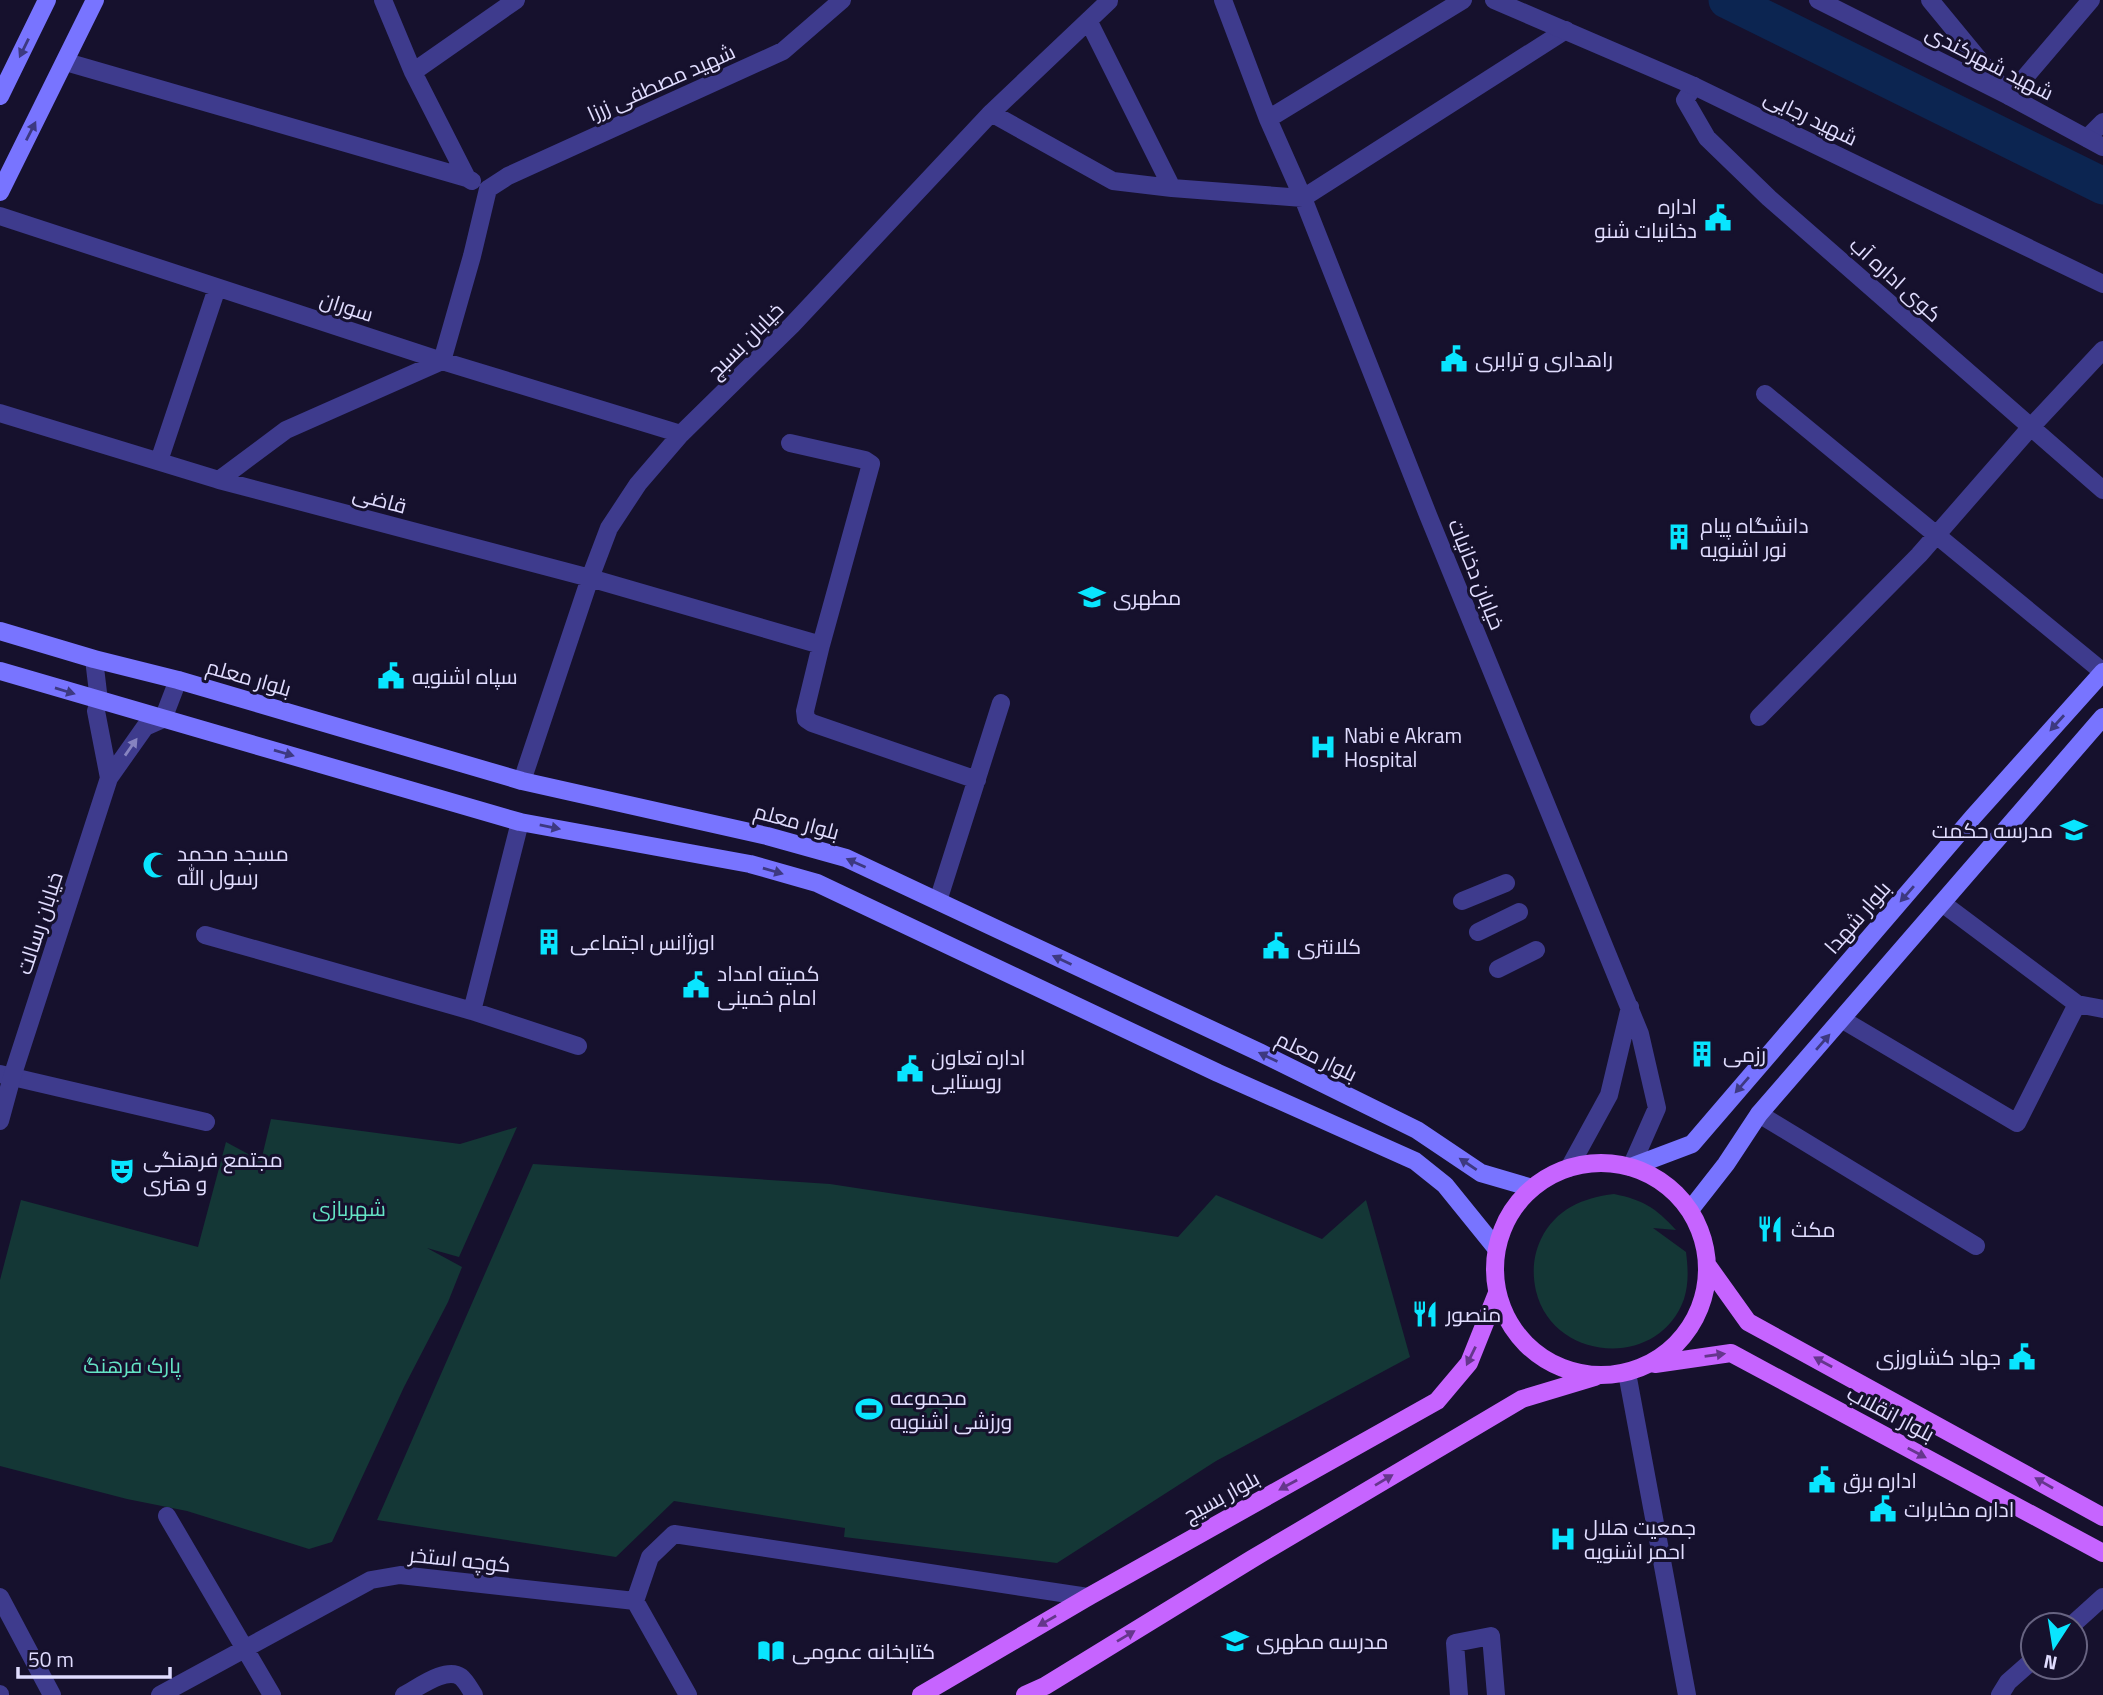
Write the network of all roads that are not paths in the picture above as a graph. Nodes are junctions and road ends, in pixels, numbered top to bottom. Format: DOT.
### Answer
graph roads {
  1 [pos="47,0"];
  2 [pos="95,0"];
  3 [pos="383,0"];
  4 [pos="516,0"];
  5 [pos="842,0"];
  6 [pos="1110,0"];
  7 [pos="1223,0"];
  8 [pos="1463,0"];
  9 [pos="1494,0"];
  10 [pos="1818,0"];
  11 [pos="1930,0"];
  12 [pos="2091,0"];
  13 [pos="1089,22"];
  14 [pos="1566,30"];
  15 [pos="66,62"];
  16 [pos="413,72"];
  17 [pos="1693,86"];
  18 [pos="0,96"];
  19 [pos="2009,96"];
  20 [pos="991,113"];
  21 [pos="1268,119"];
  22 [pos="2103,122"];
  23 [pos="2087,138"];
  24 [pos="2103,147"];
  25 [pos="467,178"];
  26 [pos="1172,188"];
  27 [pos="488,189"];
  28 [pos="0,192"];
  29 [pos="1303,198"];
  30 [pos="0,216"];
  31 [pos="2103,284"];
  32 [pos="217,288"];
  33 [pos="2103,350"];
  34 [pos="442,362"];
  35 [pos="1765,394"];
  36 [pos="0,413"];
  37 [pos="2030,428"];
  38 [pos="681,434"];
  39 [pos="790,443"];
  40 [pos="159,461"];
  41 [pos="219,480"];
  42 [pos="2103,490"];
  43 [pos="1936,534"];
  44 [pos="590,578"];
  45 [pos="0,631"];
  46 [pos="821,645"];
  47 [pos="94,659"];
  48 [pos="0,671"];
  49 [pos="2103,672"];
  50 [pos="178,680"];
  51 [pos="99,701"];
  52 [pos="1001,703"];
  53 [pos="1759,717"];
  54 [pos="2103,718"];
  55 [pos="163,719"];
  56 [pos="109,778"];
  57 [pos="522,780"];
  58 [pos="976,780"];
  59 [pos="520,822"];
  60 [pos="1506,883"];
  61 [pos="938,901"];
  62 [pos="1462,901"];
  63 [pos="1942,903"];
  64 [pos="1519,912"];
  65 [pos="1478,932"];
  66 [pos="205,935"];
  67 [pos="1536,950"];
  68 [pos="1498,969"];
  69 [pos="2077,1004"];
  70 [pos="1630,1007"];
  71 [pos="2103,1009"];
  72 [pos="472,1012"];
  73 [pos="1843,1020"];
  74 [pos="578,1046"];
  75 [pos="6,1076"];
  76 [pos="1759,1114"];
  77 [pos="0,1121"];
  78 [pos="206,1122"];
  79 [pos="1631,1167"];
  80 [pos="1569,1168"];
  81 [pos="1532,1188"];
  82 [pos="1690,1210"];
  83 [pos="1976,1246"];
  84 [pos="1496,1248"];
  85 [pos="1708,1266"];
  86 [pos="1497,1293"];
  87 [pos="1648,1365"];
  88 [pos="1628,1373"];
  89 [pos="1598,1376"];
  90 [pos="167,1516"];
  91 [pos="2103,1517"];
  92 [pos="2103,1553"];
  93 [pos="0,1597"];
  94 [pos="1088,1597"];
  95 [pos="2103,1597"];
  96 [pos="635,1601"];
  97 [pos="2088,1611"];
  98 [pos="247,1650"];
  99 [pos="2019,1672"];
  100 [pos="1045,1690"];
  101 [pos="52,1695"];
  102 [pos="160,1695"];
  103 [pos="272,1695"];
  104 [pos="404,1695"];
  105 [pos="474,1695"];
  106 [pos="688,1695"];
  107 [pos="921,1695"];
  108 [pos="1025,1695"];
  109 [pos="1459,1695"];
  110 [pos="1496,1695"];
  111 [pos="1687,1695"];
  112 [pos="2000,1695"];
  1 -- 18 [label="main road, one-way"];
  2 -- 15 [label="main road"];
  3 -- 16 [label="street"];
  4 -- 16 [label="street"];
  5 -- 27 [label="street, شهید مصطفی زرزا"];
  6 -- 13 [label="street, خیابان بسبچ"];
  7 -- 21 [label="street, خیابان دخانیات"];
  8 -- 21 [label="street"];
  9 -- 14 [label="street, شهید رجایی"];
  10 -- 19 [label="street, شهید شهرکندی"];
  11 -- 19 [label="street"];
  12 -- 19 [label="street"];
  13 -- 20 [label="street, خیابان بسبچ"];
  13 -- 26 [label="street"];
  14 -- 17 [label="street, شهید رجایی"];
  14 -- 29 [label="street"];
  15 -- 25 [label="street"];
  28 -- 15 [label="main road, one-way"];
  16 -- 25 [label="street"];
  17 -- 31 [label="street, شهید رجایی"];
  17 -- 37 [label="street, کوی اداره آب"];
  19 -- 23 [label="street, شهید شهرکندی"];
  20 -- 26 [label="street"];
  20 -- 38 [label="street, خیابان بسبچ"];
  21 -- 29 [label="street, خیابان دخانیات"];
  22 -- 23 [label="street"];
  23 -- 24 [label="street, شهید شهرکندی"];
  25 -- 27 [label="street"];
  26 -- 29 [label="street"];
  27 -- 34 [label="street"];
  29 -- 70 [label="street, خیابان دخانیات"];
  30 -- 32 [label="street, سوران"];
  32 -- 34 [label="street, سوران"];
  32 -- 40 [label="street"];
  33 -- 37 [label="street"];
  34 -- 38 [label="street, سوران"];
  34 -- 41 [label="street"];
  35 -- 43 [label="street"];
  36 -- 40 [label="street, قاضی"];
  37 -- 42 [label="street, کوی اداره آب"];
  37 -- 43 [label="street"];
  38 -- 44 [label="street, خیابان بسبچ"];
  39 -- 46 [label="street"];
  40 -- 41 [label="street, قاضی"];
  41 -- 44 [label="street, قاضی"];
  43 -- 49 [label="street"];
  43 -- 53 [label="street"];
  44 -- 46 [label="street, قاضی"];
  44 -- 57 [label="street, خیابان بسبچ"];
  45 -- 47 [label="main road, بلوار معلم"];
  46 -- 58 [label="street"];
  47 -- 50 [label="main road, بلوار معلم"];
  47 -- 51 [label="street"];
  48 -- 51 [label="main road, one-way"];
  49 -- 79 [label="main road, بلوار شهدا, one-way"];
  50 -- 55 [label="street"];
  50 -- 57 [label="main road, بلوار معلم"];
  51 -- 55 [label="main road"];
  51 -- 56 [label="street"];
  52 -- 58 [label="street"];
  54 -- 63 [label="main road"];
  56 -- 55 [label="street, one-way"];
  55 -- 59 [label="main road, one-way"];
  56 -- 75 [label="street, خیابان رسالت"];
  61 -- 57 [label="main road, بلوار معلم, one-way"];
  58 -- 61 [label="street"];
  59 -- 72 [label="street"];
  59 -- 84 [label="main road, one-way"];
  60 -- 62 [label="street"];
  81 -- 61 [label="main road, بلوار معلم, one-way"];
  63 -- 69 [label="street"];
  63 -- 73 [label="main road"];
  64 -- 65 [label="street"];
  66 -- 72 [label="street"];
  67 -- 68 [label="street"];
  69 -- 71 [label="street"];
  69 -- 73 [label="street"];
  70 -- 79 [label="street, خیابان دخانیات"];
  70 -- 80 [label="street"];
  72 -- 74 [label="street"];
  76 -- 73 [label="main road, one-way"];
  75 -- 77 [label="street, خیابان رسالت"];
  75 -- 78 [label="street"];
  76 -- 82 [label="main road"];
  76 -- 83 [label="street"];
  79 -- 80 [label="main road"];
  79 -- 82 [label="main road"];
  80 -- 81 [label="main road"];
  81 -- 84 [label="main road"];
  82 -- 85 [label="main road"];
  84 -- 86 [label="main road"];
  85 -- 87 [label="main road"];
  91 -- 85 [label="main road, بلوار انقلاب, one-way"];
  86 -- 89 [label="main road"];
  86 -- 94 [label="main road, بلوار بسیج, one-way"];
  87 -- 88 [label="main road"];
  87 -- 92 [label="main road, بلوار انقلاب, one-way"];
  88 -- 89 [label="main road"];
  88 -- 111 [label="street"];
  100 -- 89 [label="main road, one-way"];
  90 -- 98 [label="street"];
  93 -- 101 [label="street"];
  94 -- 96 [label="street"];
  94 -- 107 [label="main road, بلوار بسیج, one-way"];
  95 -- 97 [label="street"];
  96 -- 98 [label="street, کوچه استخر"];
  96 -- 106 [label="street"];
  98 -- 102 [label="street, کوچه استخر"];
  98 -- 103 [label="street"];
  99 -- 112 [label="street"];
  100 -- 108 [label="main road"];
  104 -- 105 [label="street"];
  109 -- 110 [label="street"];
}
